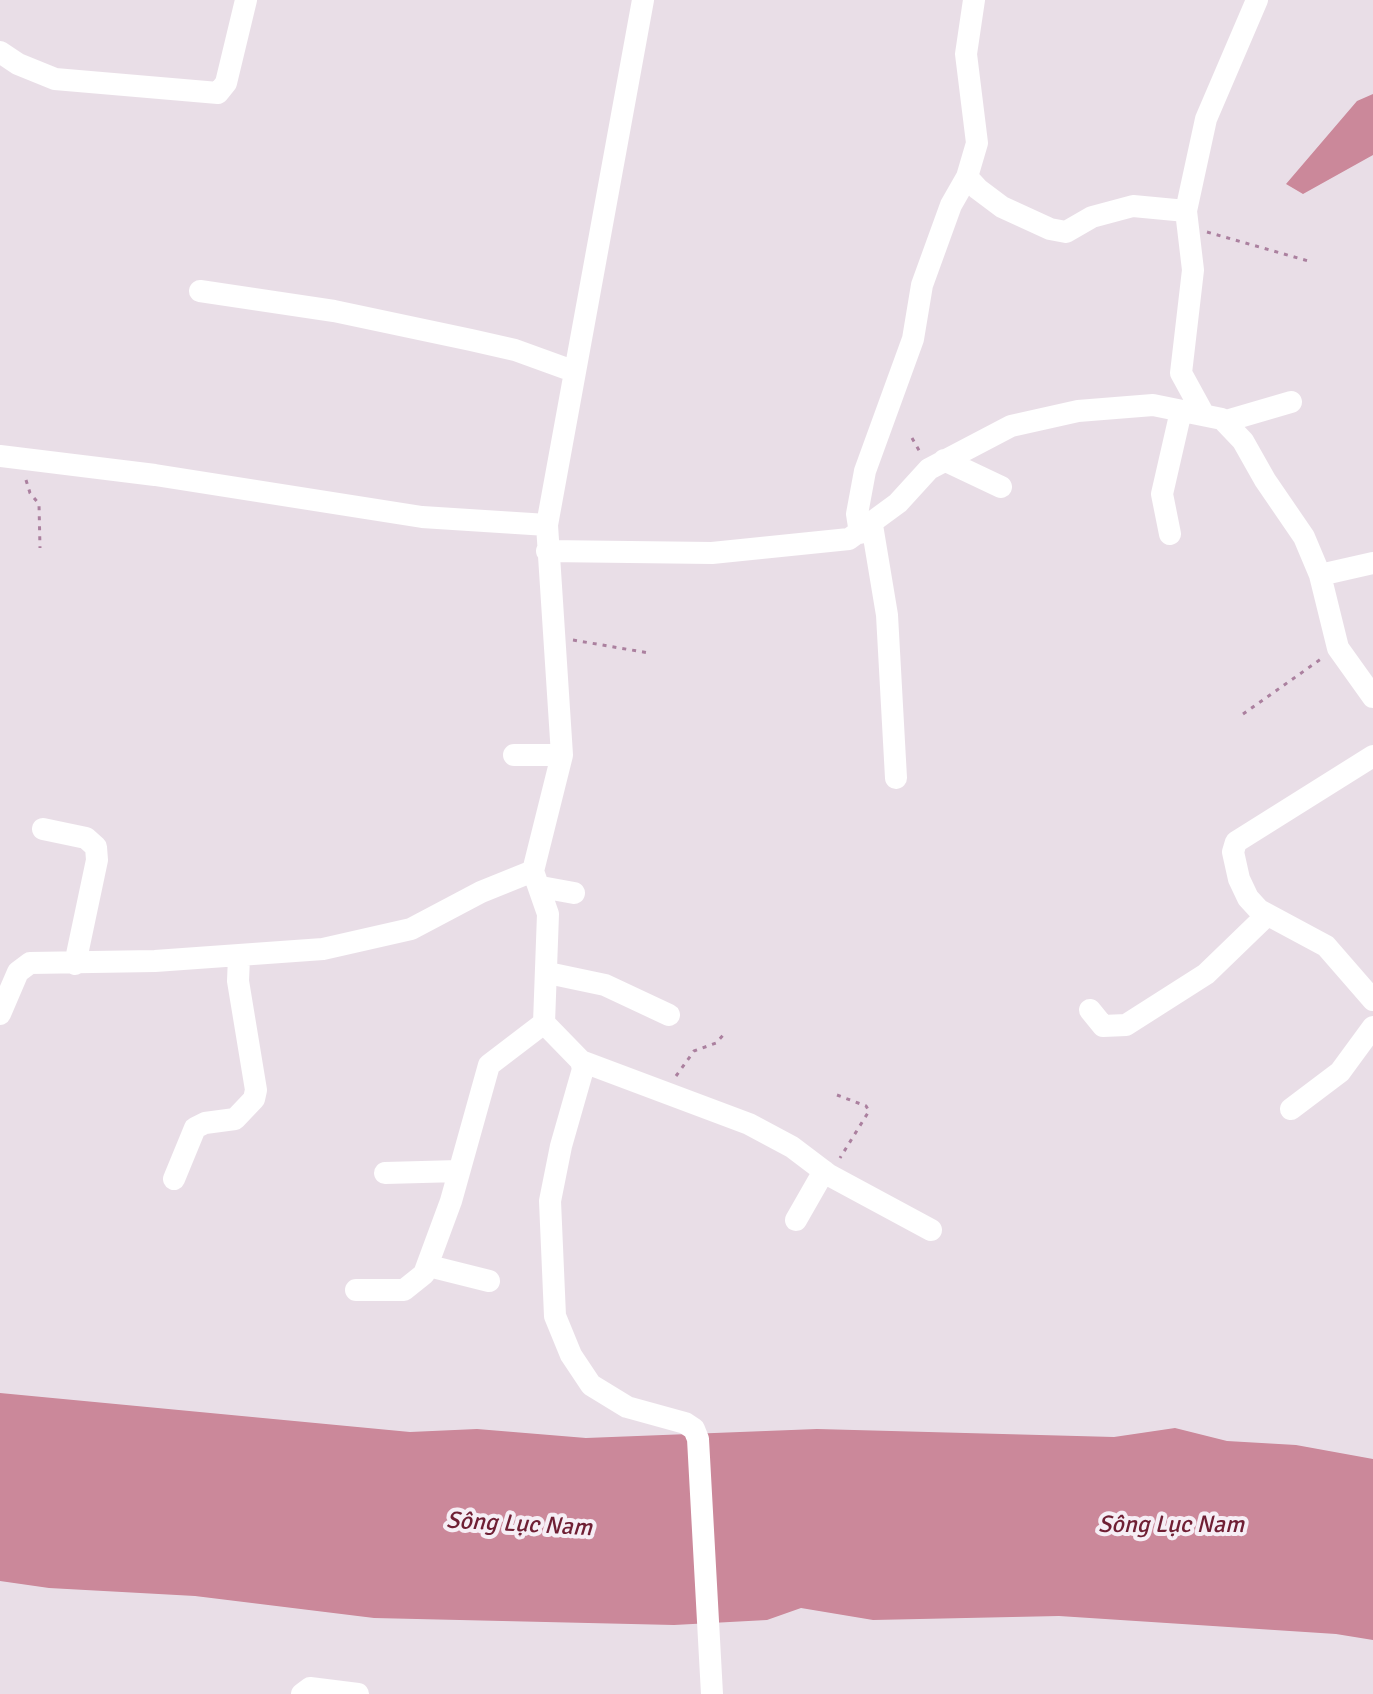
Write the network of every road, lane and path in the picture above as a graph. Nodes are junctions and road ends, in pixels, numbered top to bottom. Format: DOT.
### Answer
graph roads {
  1 [pos="246,0"];
  2 [pos="643,0"];
  3 [pos="974,0"];
  4 [pos="1252,1"];
  5 [pos="0,52"];
  6 [pos="967,177"];
  7 [pos="1187,219"];
  8 [pos="1312,262"];
  9 [pos="200,291"];
  10 [pos="573,371"];
  11 [pos="1181,373"];
  12 [pos="1291,402"];
  13 [pos="1153,405"];
  14 [pos="1181,411"];
  15 [pos="1215,418"];
  16 [pos="0,456"];
  17 [pos="27,460"];
  18 [pos="944,460"];
  19 [pos="1001,487"];
  20 [pos="547,525"];
  21 [pos="866,529"];
  22 [pos="1170,534"];
  23 [pos="40,548"];
  24 [pos="547,551"];
  25 [pos="1373,563"];
  26 [pos="1320,575"];
  27 [pos="554,636"];
  28 [pos="1338,648"];
  29 [pos="649,653"];
  30 [pos="1373,697"];
  31 [pos="1243,714"];
  32 [pos="514,755"];
  33 [pos="562,755"];
  34 [pos="1373,756"];
  35 [pos="896,778"];
  36 [pos="43,829"];
  37 [pos="537,879"];
  38 [pos="574,893"];
  39 [pos="1266,916"];
  40 [pos="239,957"];
  41 [pos="75,964"];
  42 [pos="548,973"];
  43 [pos="1373,1000"];
  44 [pos="1090,1010"];
  45 [pos="0,1014"];
  46 [pos="669,1015"];
  47 [pos="544,1023"];
  48 [pos="1373,1027"];
  49 [pos="725,1033"];
  50 [pos="581,1061"];
  51 [pos="658,1093"];
  52 [pos="837,1095"];
  53 [pos="1291,1109"];
  54 [pos="459,1171"];
  55 [pos="385,1173"];
  56 [pos="827,1173"];
  57 [pos="174,1179"];
  58 [pos="796,1220"];
  59 [pos="931,1230"];
  60 [pos="429,1266"];
  61 [pos="489,1281"];
  62 [pos="356,1290"];
  63 [pos="302,1694"];
  64 [pos="358,1694"];
  65 [pos="712,1694"];
  1 -- 5 [label="street"];
  2 -- 10 [label="street"];
  3 -- 6 [label="street"];
  4 -- 7 [label="street"];
  6 -- 7 [label="street"];
  6 -- 21 [label="street"];
  7 -- 8 [label="path"];
  7 -- 11 [label="street"];
  9 -- 10 [label="street"];
  10 -- 20 [label="street"];
  11 -- 13 [label="street"];
  11 -- 15 [label="street"];
  12 -- 15 [label="street"];
  13 -- 14 [label="street"];
  13 -- 18 [label="street"];
  14 -- 15 [label="street"];
  14 -- 22 [label="street"];
  15 -- 26 [label="street"];
  16 -- 17 [label="street"];
  17 -- 20 [label="street"];
  17 -- 23 [label="path"];
  18 -- 19 [label="street"];
  18 -- 21 [label="street"];
  20 -- 24 [label="street"];
  21 -- 24 [label="street"];
  21 -- 35 [label="street"];
  24 -- 27 [label="street"];
  25 -- 26 [label="street"];
  26 -- 28 [label="street"];
  27 -- 29 [label="path"];
  27 -- 33 [label="street"];
  28 -- 30 [label="street"];
  28 -- 31 [label="path"];
  32 -- 33 [label="street"];
  33 -- 37 [label="street"];
  34 -- 39 [label="street"];
  36 -- 41 [label="street"];
  37 -- 38 [label="street"];
  37 -- 40 [label="street"];
  37 -- 42 [label="street"];
  39 -- 43 [label="street"];
  39 -- 44 [label="street"];
  40 -- 41 [label="street"];
  40 -- 57 [label="street"];
  41 -- 45 [label="street"];
  42 -- 46 [label="street"];
  42 -- 47 [label="street"];
  47 -- 50 [label="street"];
  47 -- 54 [label="street"];
  48 -- 53 [label="street"];
  49 -- 51 [label="path"];
  50 -- 51 [label="street"];
  50 -- 65 [label="street"];
  51 -- 56 [label="street"];
  52 -- 56 [label="path"];
  54 -- 55 [label="street"];
  54 -- 60 [label="street"];
  56 -- 58 [label="street"];
  56 -- 59 [label="street"];
  60 -- 61 [label="street"];
  60 -- 62 [label="street"];
  63 -- 64 [label="street"];
}
